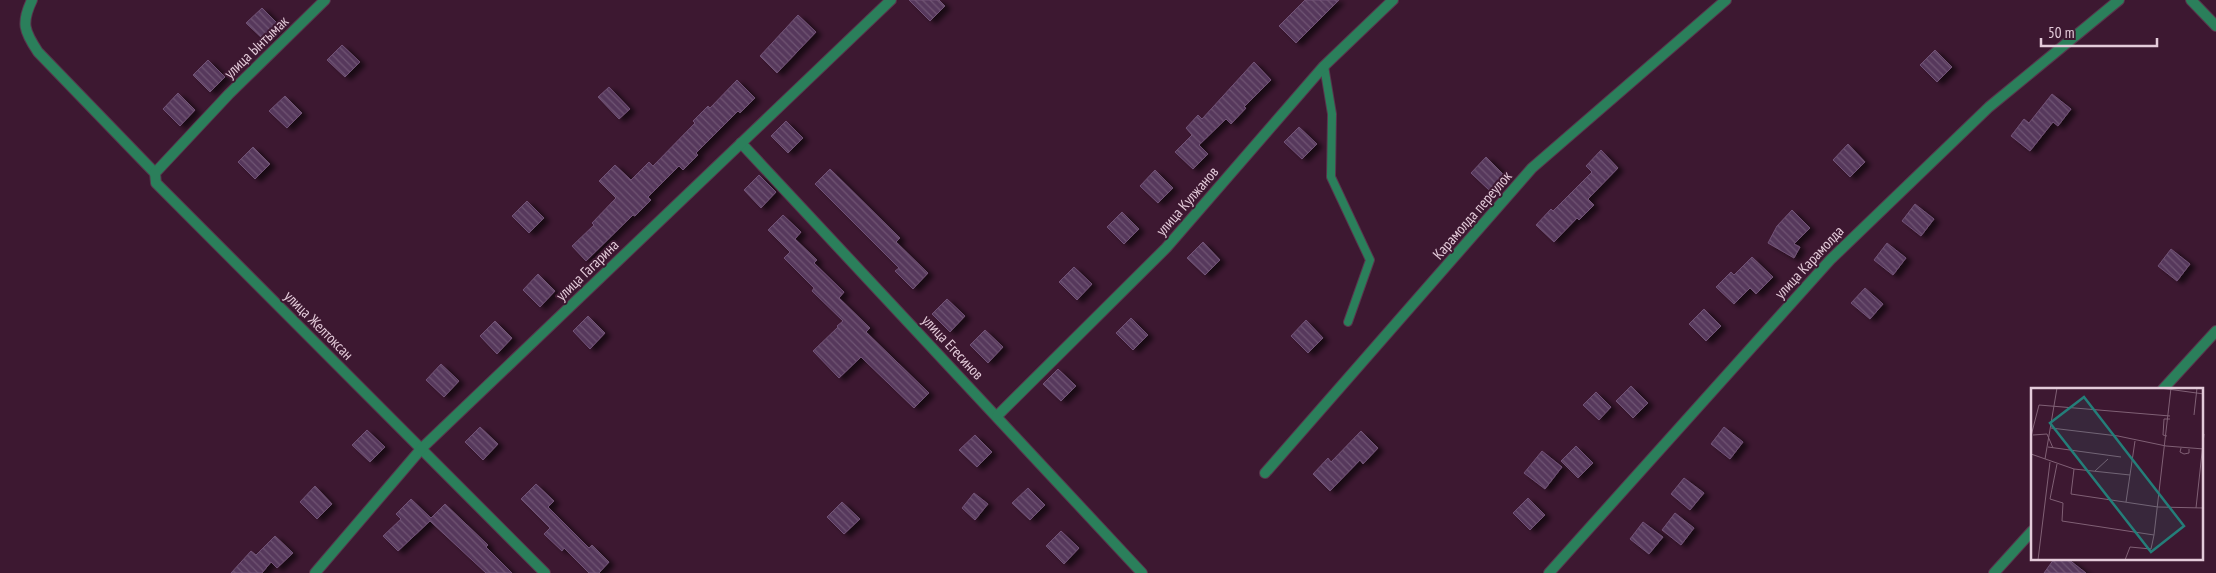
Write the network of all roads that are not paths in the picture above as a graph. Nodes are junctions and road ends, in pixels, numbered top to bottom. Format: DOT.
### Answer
graph roads {
  1 [pos="32,0"];
  2 [pos="325,0"];
  3 [pos="891,0"];
  4 [pos="1394,0"];
  5 [pos="1726,0"];
  6 [pos="2119,0"];
  7 [pos="2191,0"];
  8 [pos="2216,26"];
  9 [pos="1324,66"];
  10 [pos="741,143"];
  11 [pos="154,173"];
  12 [pos="1348,322"];
  13 [pos="2216,331"];
  14 [pos="2164,388"];
  15 [pos="997,416"];
  16 [pos="422,448"];
  17 [pos="1265,474"];
  18 [pos="2031,532"];
  19 [pos="315,573"];
  20 [pos="545,573"];
  21 [pos="1142,573"];
  22 [pos="1549,573"];
  23 [pos="1994,573"];
  1 -- 11 [label="street, улица Желтоксан"];
  2 -- 11 [label="street, улица Ынтымак"];
  3 -- 10 [label="street, улица Гагарина"];
  4 -- 9 [label="street, улица Кулжанов"];
  5 -- 17 [label="street, Карамолда переулок"];
  6 -- 22 [label="street, улица Карамолда"];
  7 -- 8 [label="street"];
  9 -- 12 [label="lane"];
  9 -- 15 [label="street, улица Кулжанов"];
  10 -- 15 [label="street, улица Егесинов"];
  10 -- 16 [label="street, улица Гагарина"];
  11 -- 16 [label="street, улица Желтоксан"];
  13 -- 14 [label="street"];
  15 -- 21 [label="street, улица Егесинов"];
  16 -- 19 [label="street, улица Гагарина"];
  16 -- 20 [label="street, улица Желтоксан"];
  18 -- 23 [label="street"];
}
